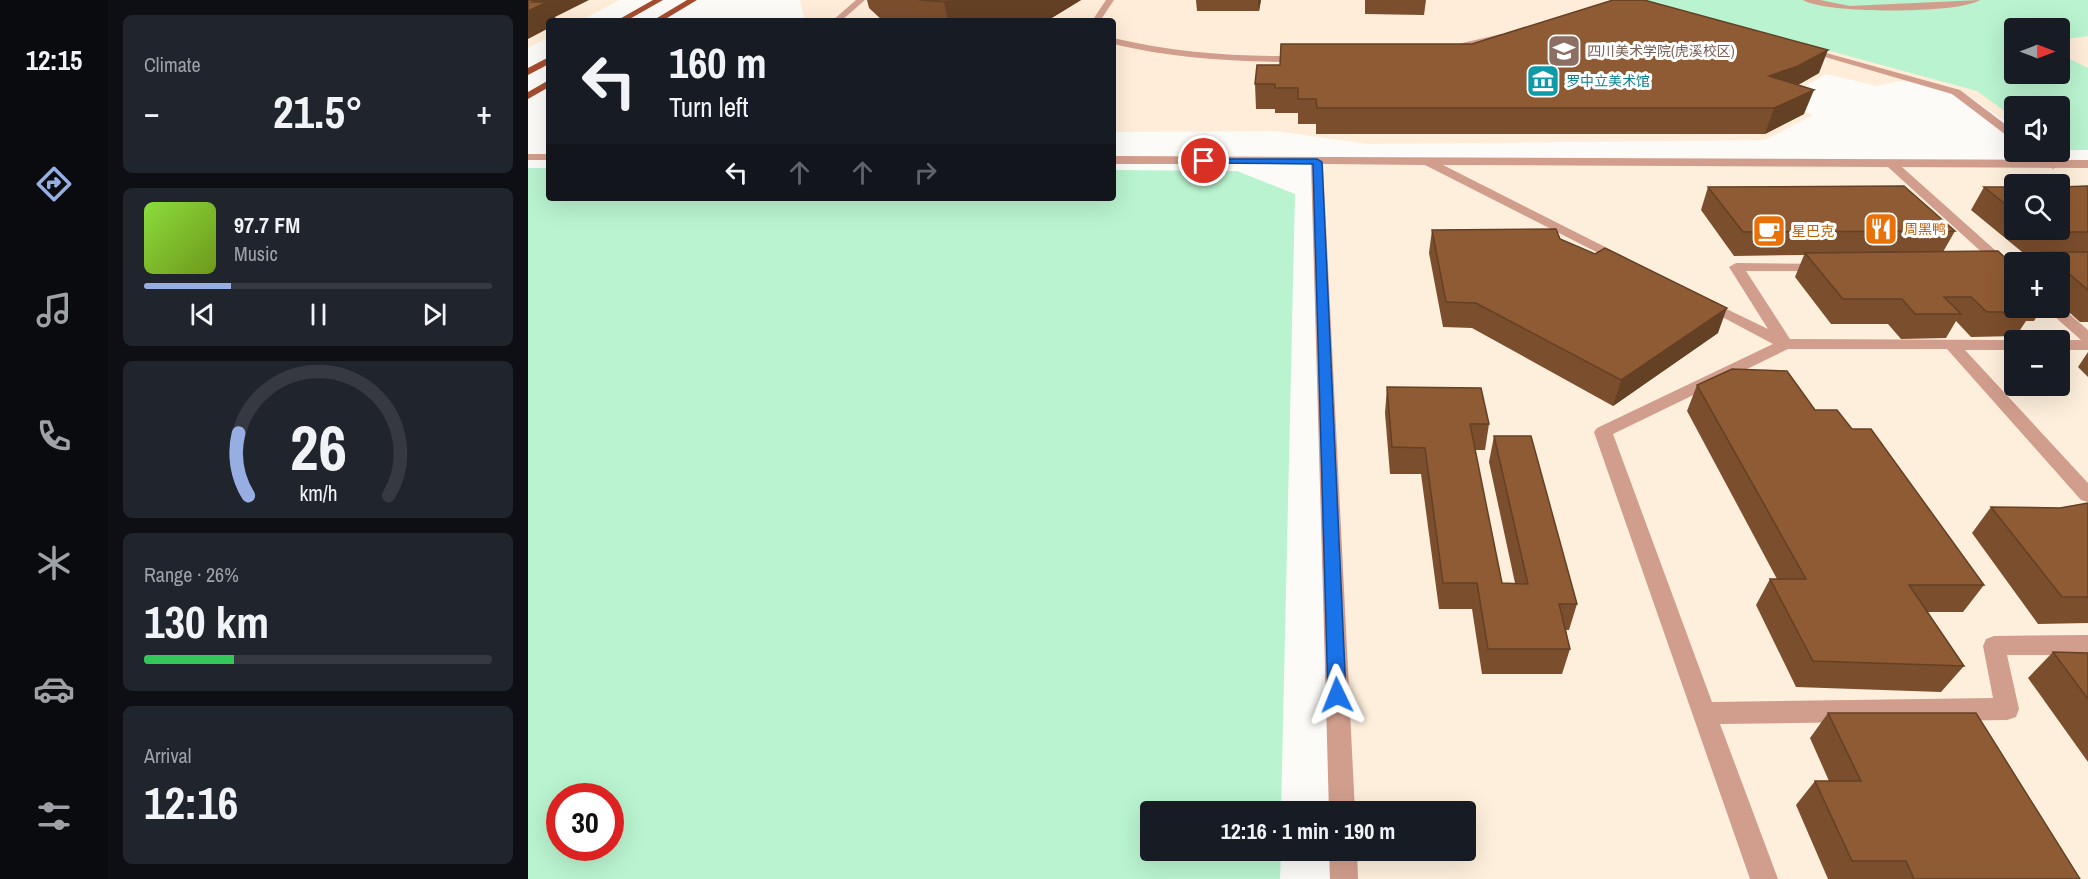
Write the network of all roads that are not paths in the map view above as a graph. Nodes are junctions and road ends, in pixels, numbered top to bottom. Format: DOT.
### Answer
graph roads {
  1 [pos="659,0"];
  2 [pos="693,0"];
  3 [pos="861,0"];
  4 [pos="1110,0"];
  5 [pos="1807,0"];
  6 [pos="1977,0"];
  7 [pos="626,18"];
  8 [pos="661,18"];
  9 [pos="840,18"];
  10 [pos="1097,18"];
  11 [pos="1510,34"];
  12 [pos="1116,42"];
  13 [pos="1794,45"];
  14 [pos="1430,50"];
  15 [pos="1310,59"];
  16 [pos="546,62"];
  17 [pos="528,72"];
  18 [pos="546,85"];
  19 [pos="528,96"];
  20 [pos="2004,128"];
  21 [pos="528,157"];
  22 [pos="546,157"];
  23 [pos="1116,160"];
  24 [pos="1427,161"];
  25 [pos="1317,162"];
  26 [pos="2049,162"];
  27 [pos="2088,164"];
  28 [pos="1892,165"];
  29 [pos="2053,165"];
  30 [pos="2004,263"];
  31 [pos="1982,266"];
  32 [pos="1841,267"];
  33 [pos="2004,268"];
  34 [pos="1637,269"];
  35 [pos="1690,296"];
  36 [pos="2065,318"];
  37 [pos="2088,338"];
  38 [pos="1785,344"];
  39 [pos="1951,344"];
  40 [pos="2004,345"];
  41 [pos="2070,345"];
  42 [pos="2088,345"];
  43 [pos="2088,495"];
  44 [pos="2088,645"];
  45 [pos="1704,713"];
  46 [pos="1342,801"];
  47 [pos="1343,861"];
  48 [pos="1344,879"];
  49 [pos="1764,879"];
  1 -- 7 [label="main road"];
  2 -- 8 [label="main road"];
  3 -- 9 [label="street"];
  4 -- 10 [label="street"];
  5 -- 6 [label="street"];
  11 -- 14 [label="street"];
  12 -- 15 [label="street"];
  13 -- 20 [label="street"];
  16 -- 17 [label="main road"];
  18 -- 19 [label="main road"];
  21 -- 22 [label="street"];
  23 -- 25 [label="street"];
  24 -- 25 [label="street"];
  24 -- 28 [label="street"];
  24 -- 34 [label="street"];
  25 -- 46 [label="street"];
  26 -- 29 [label="street"];
  27 -- 29 [label="street"];
  28 -- 29 [label="street"];
  28 -- 30 [label="street"];
  31 -- 33 [label="street"];
  32 -- 38 [label="street"];
  35 -- 38 [label="street"];
  36 -- 37 [label="street"];
  38 -- 39 [label="street"];
  38 -- 45 [label="street"];
  39 -- 40 [label="street"];
  39 -- 43 [label="street"];
  41 -- 42 [label="street"];
  44 -- 45 [label="street"];
  45 -- 49 [label="street"];
  47 -- 48 [label="street"];
}
